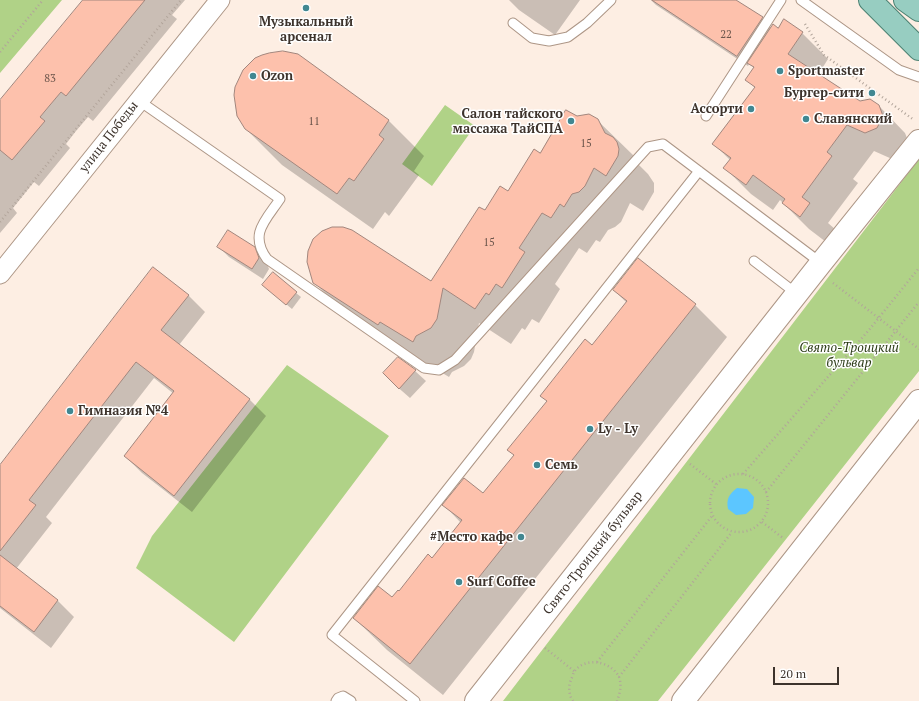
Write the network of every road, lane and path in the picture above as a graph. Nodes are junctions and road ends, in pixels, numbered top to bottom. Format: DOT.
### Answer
graph roads {
  1 [pos="43,0"];
  2 [pos="181,0"];
  3 [pos="220,0"];
  4 [pos="611,0"];
  5 [pos="801,0"];
  6 [pos="870,0"];
  7 [pos="905,0"];
  8 [pos="781,1"];
  9 [pos="919,10"];
  10 [pos="513,23"];
  11 [pos="919,49"];
  12 [pos="0,52"];
  13 [pos="919,77"];
  14 [pos="138,100"];
  15 [pos="706,116"];
  16 [pos="919,124"];
  17 [pos="919,141"];
  18 [pos="699,171"];
  19 [pos="0,222"];
  20 [pos="754,261"];
  21 [pos="919,268"];
  22 [pos="825,271"];
  23 [pos="0,274"];
  24 [pos="797,294"];
  25 [pos="919,302"];
  26 [pos="879,318"];
  27 [pos="896,331"];
  28 [pos="919,349"];
  29 [pos="919,401"];
  30 [pos="674,451"];
  31 [pos="743,474"];
  32 [pos="716,484"];
  33 [pos="766,492"];
  34 [pos="712,516"];
  35 [pos="762,522"];
  36 [pos="732,532"];
  37 [pos="801,551"];
  38 [pos="528,636"];
  39 [pos="597,662"];
  40 [pos="574,671"];
  41 [pos="619,677"];
  42 [pos="571,700"];
  43 [pos="336,701"];
  44 [pos="351,701"];
  45 [pos="415,701"];
  46 [pos="476,701"];
  47 [pos="617,701"];
  48 [pos="683,701"];
  1 -- 12 [label="path"];
  2 -- 19 [label="path"];
  3 -- 14 [label="street, улица Победы"];
  4 -- 10 [label="lane"];
  5 -- 13 [label="lane"];
  6 -- 11 [label="main road"];
  7 -- 9 [label="main road"];
  8 -- 15 [label="lane"];
  8 -- 16 [label="path"];
  14 -- 18 [label="lane"];
  14 -- 23 [label="street, улица Победы"];
  17 -- 22 [label="street, Свято-Троицкий бульвар"];
  18 -- 22 [label="lane"];
  18 -- 45 [label="lane"];
  20 -- 24 [label="lane"];
  21 -- 26 [label="path"];
  22 -- 24 [label="street, Свято-Троицкий бульвар"];
  22 -- 26 [label="path"];
  24 -- 30 [label="street, Свято-Троицкий бульвар"];
  25 -- 27 [label="path"];
  26 -- 27 [label="path"];
  26 -- 31 [label="path"];
  27 -- 28 [label="path"];
  27 -- 33 [label="path"];
  29 -- 37 [label="street"];
  30 -- 32 [label="path"];
  30 -- 38 [label="street, Свято-Троицкий бульвар"];
  31 -- 32 [label="path"];
  31 -- 33 [label="path"];
  32 -- 34 [label="path"];
  33 -- 35 [label="path"];
  34 -- 36 [label="path"];
  34 -- 39 [label="path"];
  35 -- 36 [label="path"];
  35 -- 37 [label="path"];
  36 -- 41 [label="path"];
  37 -- 48 [label="street"];
  38 -- 40 [label="path"];
  38 -- 46 [label="street, Свято-Троицкий бульвар"];
  39 -- 40 [label="path"];
  39 -- 41 [label="path"];
  40 -- 42 [label="path"];
  41 -- 47 [label="path"];
  43 -- 44 [label="lane"];
}
